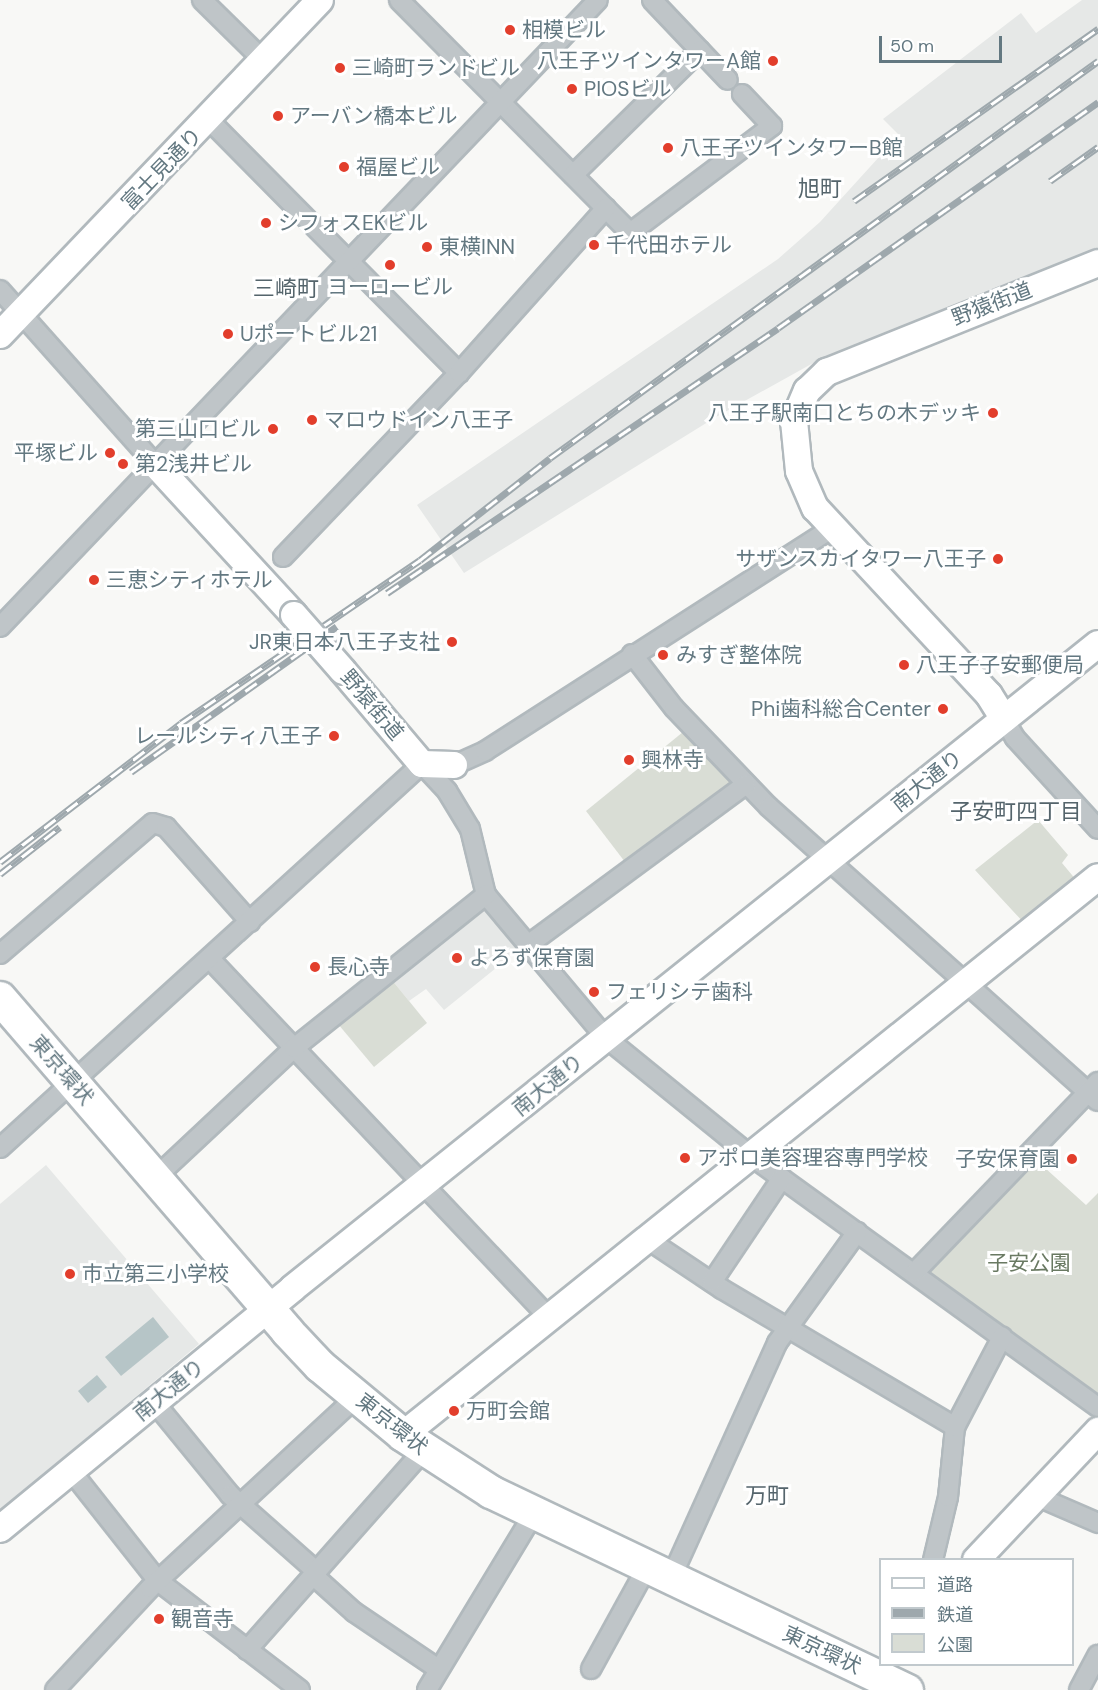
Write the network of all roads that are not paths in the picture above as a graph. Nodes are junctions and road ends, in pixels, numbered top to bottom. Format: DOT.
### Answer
graph roads {
  1 [pos="202,0"];
  2 [pos="320,0"];
  3 [pos="399,0"];
  4 [pos="598,0"];
  5 [pos="652,0"];
  6 [pos="700,51"];
  7 [pos="264,61"];
  8 [pos="728,80"];
  9 [pos="742,94"];
  10 [pos="502,102"];
  11 [pos="209,120"];
  12 [pos="573,175"];
  13 [pos="606,208"];
  14 [pos="1098,263"];
  15 [pos="348,264"];
  16 [pos="0,290"];
  17 [pos="21,314"];
  18 [pos="0,335"];
  19 [pos="459,372"];
  20 [pos="156,465"];
  21 [pos="833,528"];
  22 [pos="284,557"];
  23 [pos="0,627"];
  24 [pos="1098,644"];
  25 [pos="632,654"];
  26 [pos="1004,719"];
  27 [pos="422,764"];
  28 [pos="454,765"];
  29 [pos="746,784"];
  30 [pos="1098,829"];
  31 [pos="828,860"];
  32 [pos="1098,877"];
  33 [pos="486,894"];
  34 [pos="250,922"];
  35 [pos="528,945"];
  36 [pos="0,954"];
  37 [pos="210,959"];
  38 [pos="967,982"];
  39 [pos="0,998"];
  40 [pos="606,1038"];
  41 [pos="294,1048"];
  42 [pos="74,1084"];
  43 [pos="1094,1092"];
  44 [pos="0,1148"];
  45 [pos="751,1156"];
  46 [pos="155,1178"];
  47 [pos="782,1178"];
  48 [pos="423,1185"];
  49 [pos="857,1232"];
  50 [pos="647,1239"];
  51 [pos="915,1272"];
  52 [pos="712,1282"];
  53 [pos="267,1309"];
  54 [pos="549,1318"];
  55 [pos="788,1328"];
  56 [pos="1002,1337"];
  57 [pos="356,1397"];
  58 [pos="154,1402"];
  59 [pos="1098,1407"];
  60 [pos="955,1427"];
  61 [pos="1098,1431"];
  62 [pos="413,1442"];
  63 [pos="71,1471"];
  64 [pos="1036,1496"];
  65 [pos="239,1503"];
  66 [pos="534,1513"];
  67 [pos="1098,1523"];
  68 [pos="0,1529"];
  69 [pos="933,1558"];
  70 [pos="978,1558"];
  71 [pos="659,1573"];
  72 [pos="316,1574"];
  73 [pos="158,1581"];
  74 [pos="247,1650"];
  75 [pos="1098,1655"];
  76 [pos="437,1668"];
  77 [pos="591,1669"];
  78 [pos="871,1680"];
  79 [pos="55,1690"];
  80 [pos="300,1690"];
  81 [pos="427,1690"];
  82 [pos="907,1690"];
  83 [pos="1079,1690"];
  1 -- 7 [label="street"];
  2 -- 7 [label="street, 富士見通り"];
  3 -- 10 [label="street"];
  4 -- 10 [label="street"];
  5 -- 6 [label="street"];
  6 -- 8 [label="street"];
  6 -- 12 [label="street"];
  7 -- 11 [label="street, 富士見通り"];
  9 -- 13 [label="street"];
  10 -- 12 [label="street"];
  10 -- 15 [label="street"];
  11 -- 15 [label="street"];
  11 -- 17 [label="street, 富士見通り"];
  12 -- 13 [label="street"];
  13 -- 19 [label="street"];
  14 -- 21 [label="street, 野猿街道"];
  15 -- 19 [label="street"];
  15 -- 20 [label="street"];
  16 -- 17 [label="street, 野猿街道"];
  17 -- 18 [label="street, 富士見通り"];
  17 -- 20 [label="street, 野猿街道"];
  19 -- 22 [label="street"];
  20 -- 23 [label="street"];
  20 -- 27 [label="street, 野猿街道, bridge"];
  21 -- 25 [label="street"];
  21 -- 26 [label="street, 野猿街道"];
  24 -- 26 [label="street, 南大通り"];
  25 -- 28 [label="street"];
  25 -- 29 [label="street"];
  26 -- 30 [label="street"];
  26 -- 31 [label="street, 南大通り"];
  27 -- 28 [label="street"];
  27 -- 33 [label="street"];
  27 -- 34 [label="street"];
  29 -- 31 [label="street"];
  29 -- 35 [label="street"];
  31 -- 38 [label="street"];
  31 -- 40 [label="street, 南大通り"];
  32 -- 38 [label="street"];
  33 -- 35 [label="street"];
  33 -- 41 [label="street"];
  34 -- 36 [label="street"];
  34 -- 37 [label="street"];
  35 -- 40 [label="street"];
  37 -- 41 [label="street"];
  37 -- 42 [label="street"];
  38 -- 43 [label="street"];
  38 -- 45 [label="street"];
  39 -- 42 [label="highway, 東京環状"];
  40 -- 45 [label="street"];
  40 -- 48 [label="street, 南大通り"];
  41 -- 46 [label="street"];
  41 -- 48 [label="street"];
  42 -- 44 [label="street"];
  42 -- 46 [label="highway, 東京環状"];
  43 -- 51 [label="street"];
  45 -- 47 [label="street"];
  45 -- 50 [label="street"];
  46 -- 53 [label="highway, 東京環状"];
  47 -- 49 [label="street"];
  47 -- 52 [label="street"];
  48 -- 53 [label="street, 南大通り"];
  48 -- 54 [label="street"];
  49 -- 51 [label="street"];
  49 -- 55 [label="street"];
  50 -- 52 [label="street"];
  50 -- 54 [label="street"];
  51 -- 56 [label="street"];
  52 -- 55 [label="street"];
  53 -- 57 [label="highway, 東京環状"];
  53 -- 58 [label="street, 南大通り"];
  54 -- 62 [label="street"];
  55 -- 60 [label="street"];
  55 -- 71 [label="street"];
  56 -- 59 [label="street"];
  56 -- 60 [label="street"];
  57 -- 62 [label="highway, 東京環状"];
  57 -- 65 [label="street"];
  58 -- 63 [label="street, 南大通り"];
  58 -- 65 [label="street"];
  60 -- 69 [label="street"];
  61 -- 64 [label="street"];
  62 -- 66 [label="highway, 東京環状"];
  62 -- 72 [label="street"];
  63 -- 68 [label="street, 南大通り"];
  63 -- 73 [label="street"];
  64 -- 67 [label="street"];
  64 -- 70 [label="street"];
  65 -- 72 [label="street"];
  65 -- 73 [label="street"];
  66 -- 71 [label="highway, 東京環状"];
  66 -- 76 [label="street"];
  71 -- 77 [label="street"];
  71 -- 78 [label="highway, 東京環状"];
  72 -- 74 [label="street"];
  72 -- 76 [label="street"];
  73 -- 74 [label="street"];
  73 -- 79 [label="street"];
  74 -- 80 [label="street"];
  75 -- 83 [label="street"];
  76 -- 81 [label="street"];
  78 -- 82 [label="highway, 東京環状"];
}
